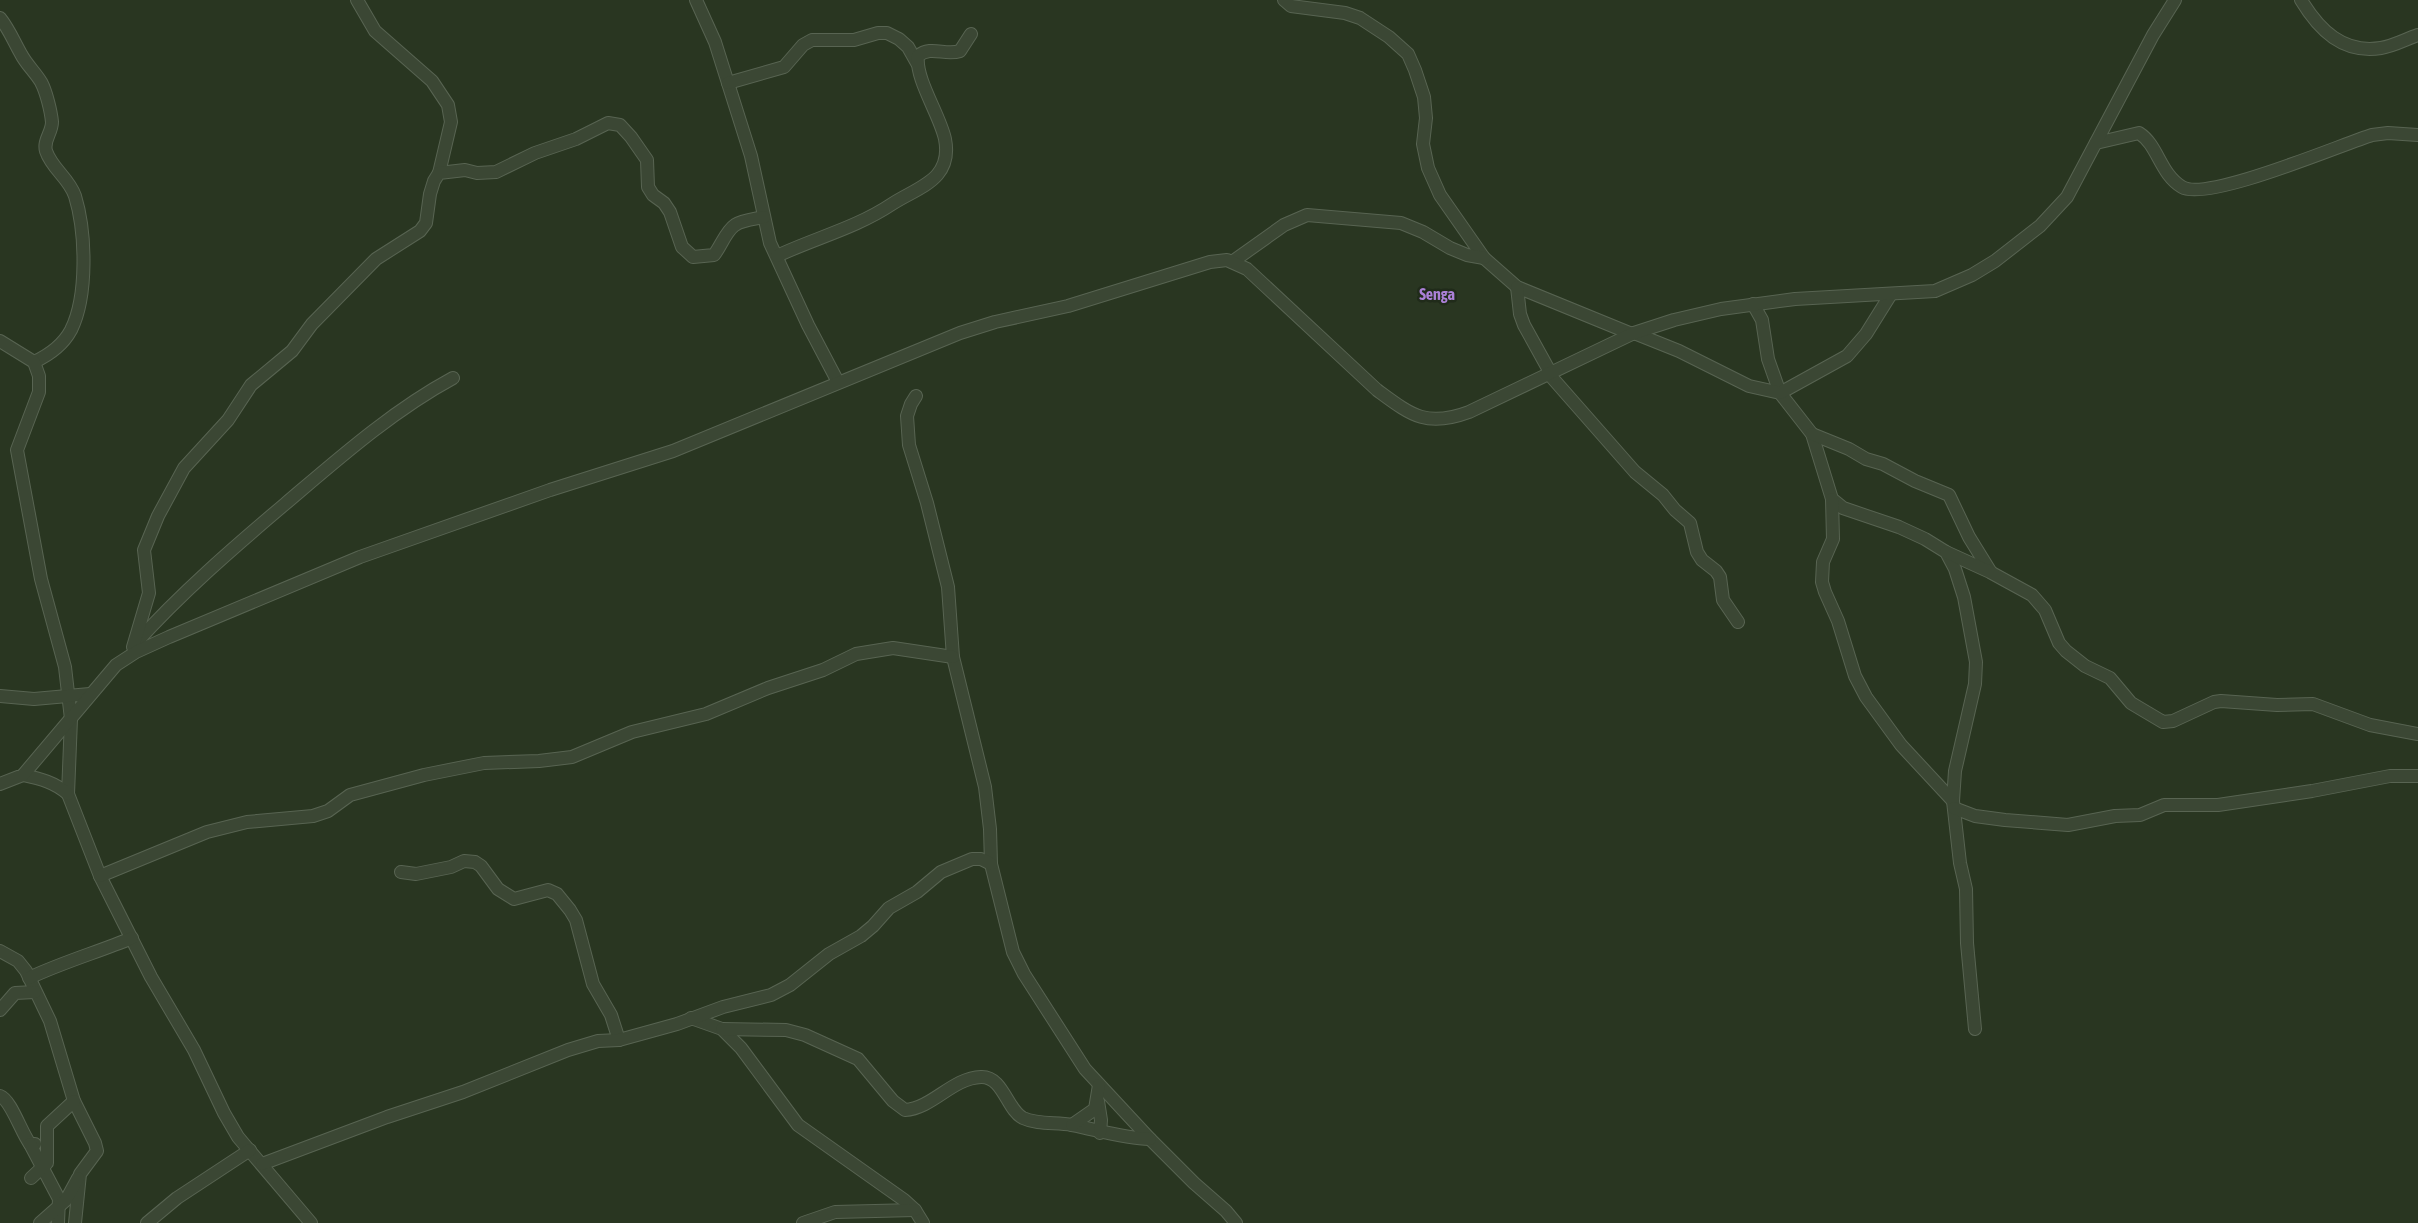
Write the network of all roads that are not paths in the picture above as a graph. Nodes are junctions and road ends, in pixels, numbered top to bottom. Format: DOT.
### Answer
graph roads {
  1 [pos="357,0"];
  2 [pos="696,0"];
  3 [pos="1284,0"];
  4 [pos="2175,0"];
  5 [pos="2301,0"];
  6 [pos="0,18"];
  7 [pos="971,34"];
  8 [pos="2418,34"];
  9 [pos="917,63"];
  10 [pos="728,83"];
  11 [pos="2418,135"];
  12 [pos="2096,142"];
  13 [pos="439,173"];
  14 [pos="764,217"];
  15 [pos="777,256"];
  16 [pos="1484,258"];
  17 [pos="1232,262"];
  18 [pos="1517,287"];
  19 [pos="1891,294"];
  20 [pos="1753,304"];
  21 [pos="1633,334"];
  22 [pos="0,341"];
  23 [pos="34,362"];
  24 [pos="1549,373"];
  25 [pos="453,378"];
  26 [pos="838,382"];
  27 [pos="1780,393"];
  28 [pos="916,396"];
  29 [pos="1812,434"];
  30 [pos="1832,499"];
  31 [pos="1946,552"];
  32 [pos="1990,572"];
  33 [pos="1738,622"];
  34 [pos="133,647"];
  35 [pos="953,657"];
  36 [pos="126,659"];
  37 [pos="90,694"];
  38 [pos="0,696"];
  39 [pos="68,698"];
  40 [pos="71,719"];
  41 [pos="2418,734"];
  42 [pos="23,775"];
  43 [pos="2418,776"];
  44 [pos="0,784"];
  45 [pos="68,794"];
  46 [pos="1954,805"];
  47 [pos="990,864"];
  48 [pos="402,872"];
  49 [pos="100,876"];
  50 [pos="132,938"];
  51 [pos="0,951"];
  52 [pos="30,978"];
  53 [pos="35,992"];
  54 [pos="0,1010"];
  55 [pos="691,1018"];
  56 [pos="722,1029"];
  57 [pos="1975,1029"];
  58 [pos="619,1040"];
  59 [pos="1099,1085"];
  60 [pos="0,1096"];
  61 [pos="74,1101"];
  62 [pos="1098,1101"];
  63 [pos="1072,1125"];
  64 [pos="1100,1132"];
  65 [pos="47,1139"];
  66 [pos="1150,1139"];
  67 [pos="30,1144"];
  68 [pos="250,1150"];
  69 [pos="262,1164"];
  70 [pos="42,1168"];
  71 [pos="80,1174"];
  72 [pos="31,1178"];
  73 [pos="60,1206"];
  74 [pos="915,1210"];
  75 [pos="40,1223"];
  76 [pos="58,1223"];
  77 [pos="75,1223"];
  78 [pos="147,1223"];
  79 [pos="311,1223"];
  80 [pos="803,1223"];
  81 [pos="923,1223"];
  82 [pos="1236,1223"];
  1 -- 13 [label="street"];
  2 -- 10 [label="street"];
  3 -- 16 [label="street"];
  4 -- 12 [label="street"];
  5 -- 8 [label="street"];
  6 -- 23 [label="street"];
  7 -- 9 [label="street"];
  9 -- 10 [label="street"];
  9 -- 15 [label="street"];
  10 -- 14 [label="street"];
  11 -- 12 [label="street"];
  12 -- 19 [label="street"];
  13 -- 14 [label="street"];
  13 -- 34 [label="street"];
  14 -- 15 [label="street"];
  15 -- 26 [label="street"];
  16 -- 17 [label="street"];
  16 -- 18 [label="street"];
  17 -- 24 [label="street"];
  17 -- 26 [label="street"];
  18 -- 21 [label="street"];
  18 -- 24 [label="street"];
  19 -- 20 [label="street"];
  19 -- 27 [label="street"];
  20 -- 21 [label="street"];
  20 -- 27 [label="street"];
  21 -- 24 [label="street"];
  21 -- 27 [label="street"];
  22 -- 23 [label="street"];
  23 -- 39 [label="street"];
  24 -- 33 [label="street"];
  25 -- 34 [label="street"];
  26 -- 36 [label="street"];
  27 -- 29 [label="street"];
  28 -- 35 [label="street"];
  29 -- 30 [label="street"];
  29 -- 32 [label="street"];
  30 -- 31 [label="street"];
  30 -- 46 [label="street"];
  31 -- 32 [label="street"];
  31 -- 46 [label="street"];
  32 -- 41 [label="street"];
  34 -- 36 [label="street"];
  35 -- 47 [label="street"];
  35 -- 49 [label="street"];
  36 -- 37 [label="street"];
  37 -- 39 [label="street"];
  37 -- 40 [label="street"];
  38 -- 39 [label="street"];
  39 -- 40 [label="street"];
  40 -- 42 [label="street"];
  40 -- 45 [label="street"];
  42 -- 44 [label="street"];
  42 -- 45 [label="street"];
  43 -- 46 [label="street"];
  45 -- 49 [label="street"];
  46 -- 57 [label="street"];
  47 -- 55 [label="street"];
  47 -- 59 [label="street"];
  48 -- 58 [label="street"];
  49 -- 50 [label="street"];
  50 -- 52 [label="street"];
  50 -- 68 [label="street"];
  51 -- 52 [label="street"];
  52 -- 53 [label="street"];
  53 -- 54 [label="street"];
  53 -- 61 [label="street"];
  55 -- 56 [label="street"];
  55 -- 58 [label="street"];
  56 -- 63 [label="street"];
  56 -- 74 [label="street"];
  58 -- 69 [label="street"];
  59 -- 62 [label="street"];
  59 -- 66 [label="street"];
  60 -- 67 [label="street"];
  61 -- 65 [label="street"];
  61 -- 71 [label="street"];
  62 -- 63 [label="street"];
  62 -- 64 [label="street"];
  63 -- 64 [label="street"];
  64 -- 66 [label="street"];
  65 -- 67 [label="street"];
  65 -- 70 [label="street"];
  66 -- 82 [label="street"];
  67 -- 70 [label="street"];
  68 -- 69 [label="street"];
  68 -- 78 [label="street"];
  69 -- 79 [label="street"];
  70 -- 72 [label="street"];
  70 -- 73 [label="street"];
  71 -- 73 [label="street"];
  71 -- 77 [label="street"];
  73 -- 75 [label="street"];
  73 -- 76 [label="street"];
  74 -- 80 [label="street"];
  74 -- 81 [label="street"];
}
